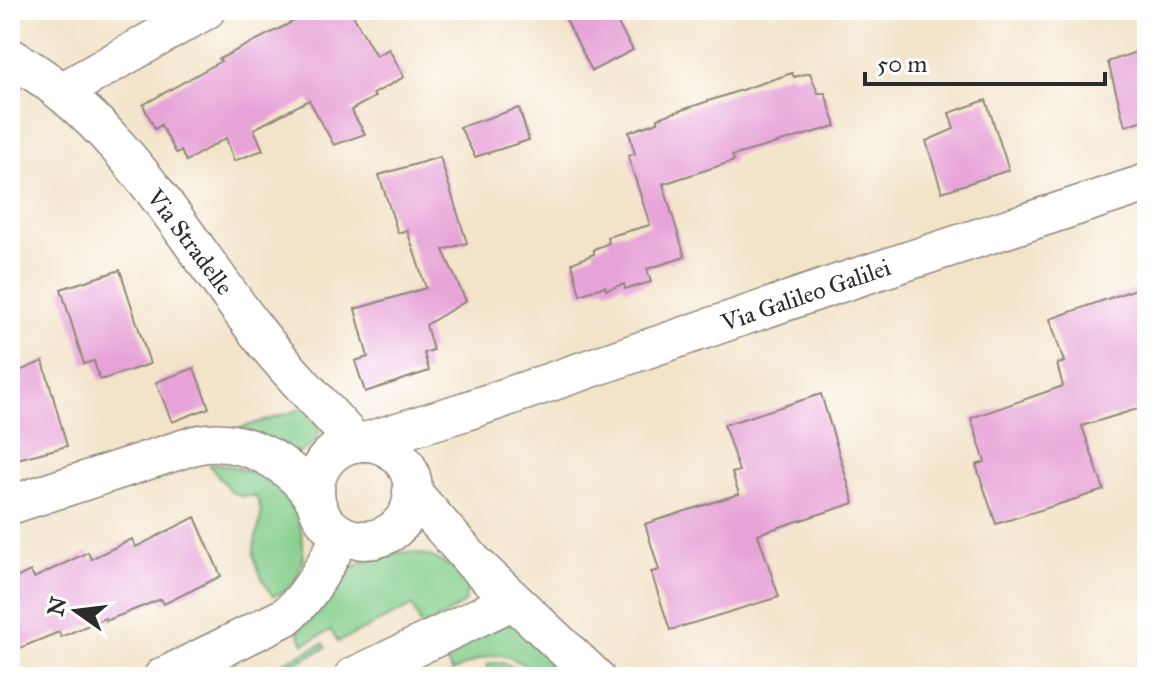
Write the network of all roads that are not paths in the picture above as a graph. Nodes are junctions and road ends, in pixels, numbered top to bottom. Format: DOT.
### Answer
graph roads {
  1 [pos="206,10"];
  2 [pos="10,57"];
  3 [pos="63,91"];
  4 [pos="1147,183"];
  5 [pos="466,411"];
  6 [pos="360,443"];
  7 [pos="412,487"];
  8 [pos="316,502"];
  9 [pos="10,505"];
  10 [pos="342,535"];
  11 [pos="384,536"];
  12 [pos="474,563"];
  13 [pos="512,601"];
  14 [pos="163,677"];
  15 [pos="353,677"];
  16 [pos="595,677"];
  1 -- 3 [label="street"];
  2 -- 3 [label="street, Via Stradelle"];
  3 -- 6 [label="street, Via Stradelle"];
  4 -- 5 [label="street, Via Galileo Galilei"];
  5 -- 6 [label="street, Via Galileo Galilei"];
  5 -- 7 [label="street, Via Galileo Galilei"];
  6 -- 7 [label="street"];
  6 -- 8 [label="street"];
  7 -- 11 [label="street"];
  7 -- 12 [label="street"];
  8 -- 9 [label="street"];
  8 -- 10 [label="street"];
  10 -- 11 [label="street"];
  10 -- 14 [label="street"];
  11 -- 12 [label="street"];
  12 -- 13 [label="street"];
  13 -- 15 [label="street"];
  13 -- 16 [label="street"];
}
